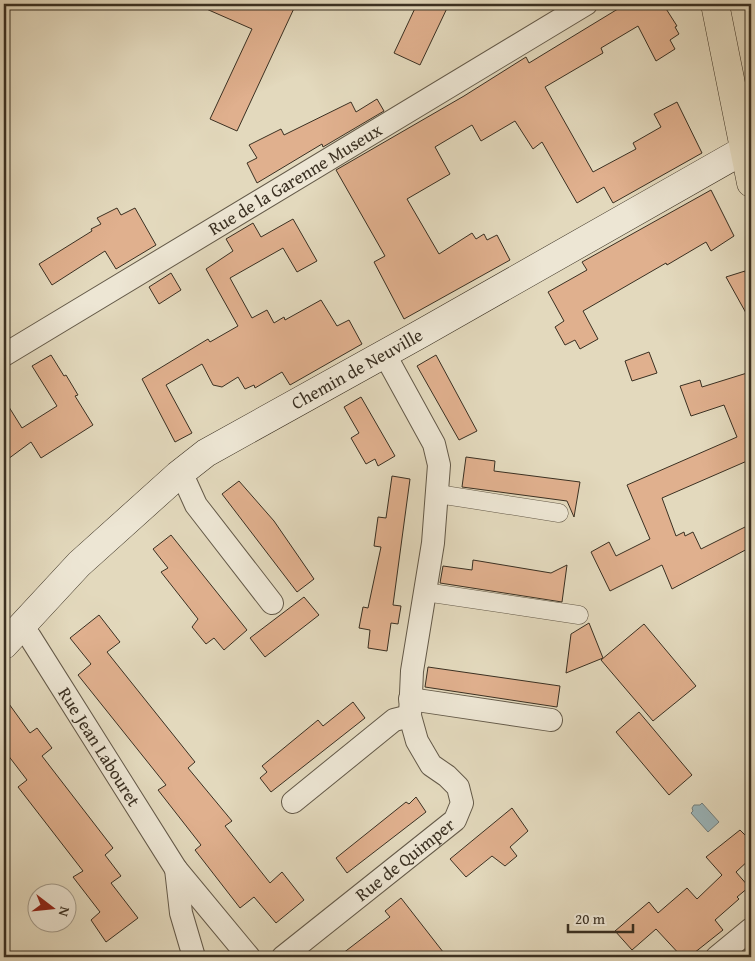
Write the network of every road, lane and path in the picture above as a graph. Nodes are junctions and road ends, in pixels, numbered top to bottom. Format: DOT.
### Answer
graph roads {
  1 [pos="586,4"];
  2 [pos="715,4"];
  3 [pos="748,147"];
  4 [pos="751,183"];
  5 [pos="384,353"];
  6 [pos="4,354"];
  7 [pos="178,475"];
  8 [pos="438,494"];
  9 [pos="558,513"];
  10 [pos="425,592"];
  11 [pos="272,603"];
  12 [pos="579,616"];
  13 [pos="13,636"];
  14 [pos="410,708"];
  15 [pos="551,720"];
  16 [pos="293,802"];
  17 [pos="176,869"];
  18 [pos="751,929"];
  19 [pos="194,957"];
  20 [pos="249,957"];
  21 [pos="283,957"];
  22 [pos="717,957"];
  1 -- 6 [label="street, Rue de la Garenne Museux"];
  2 -- 3 [label="main road"];
  3 -- 4 [label="main road"];
  3 -- 5 [label="main road, Chemin de Neuville"];
  5 -- 7 [label="main road, Chemin de Neuville"];
  5 -- 8 [label="street, Rue de Quimper"];
  7 -- 11 [label="street"];
  7 -- 13 [label="main road, Chemin de Neuville"];
  8 -- 9 [label="street"];
  8 -- 10 [label="street, Rue de Quimper"];
  10 -- 12 [label="street"];
  10 -- 14 [label="street, Rue de Quimper"];
  13 -- 17 [label="street, Rue Jean Labouret"];
  14 -- 15 [label="street"];
  14 -- 16 [label="street"];
  14 -- 21 [label="street, Rue de Quimper"];
  17 -- 19 [label="street, Rue Jean Labouret"];
  17 -- 20 [label="street, Rue Jean Labouret"];
  18 -- 22 [label="street"];
}
